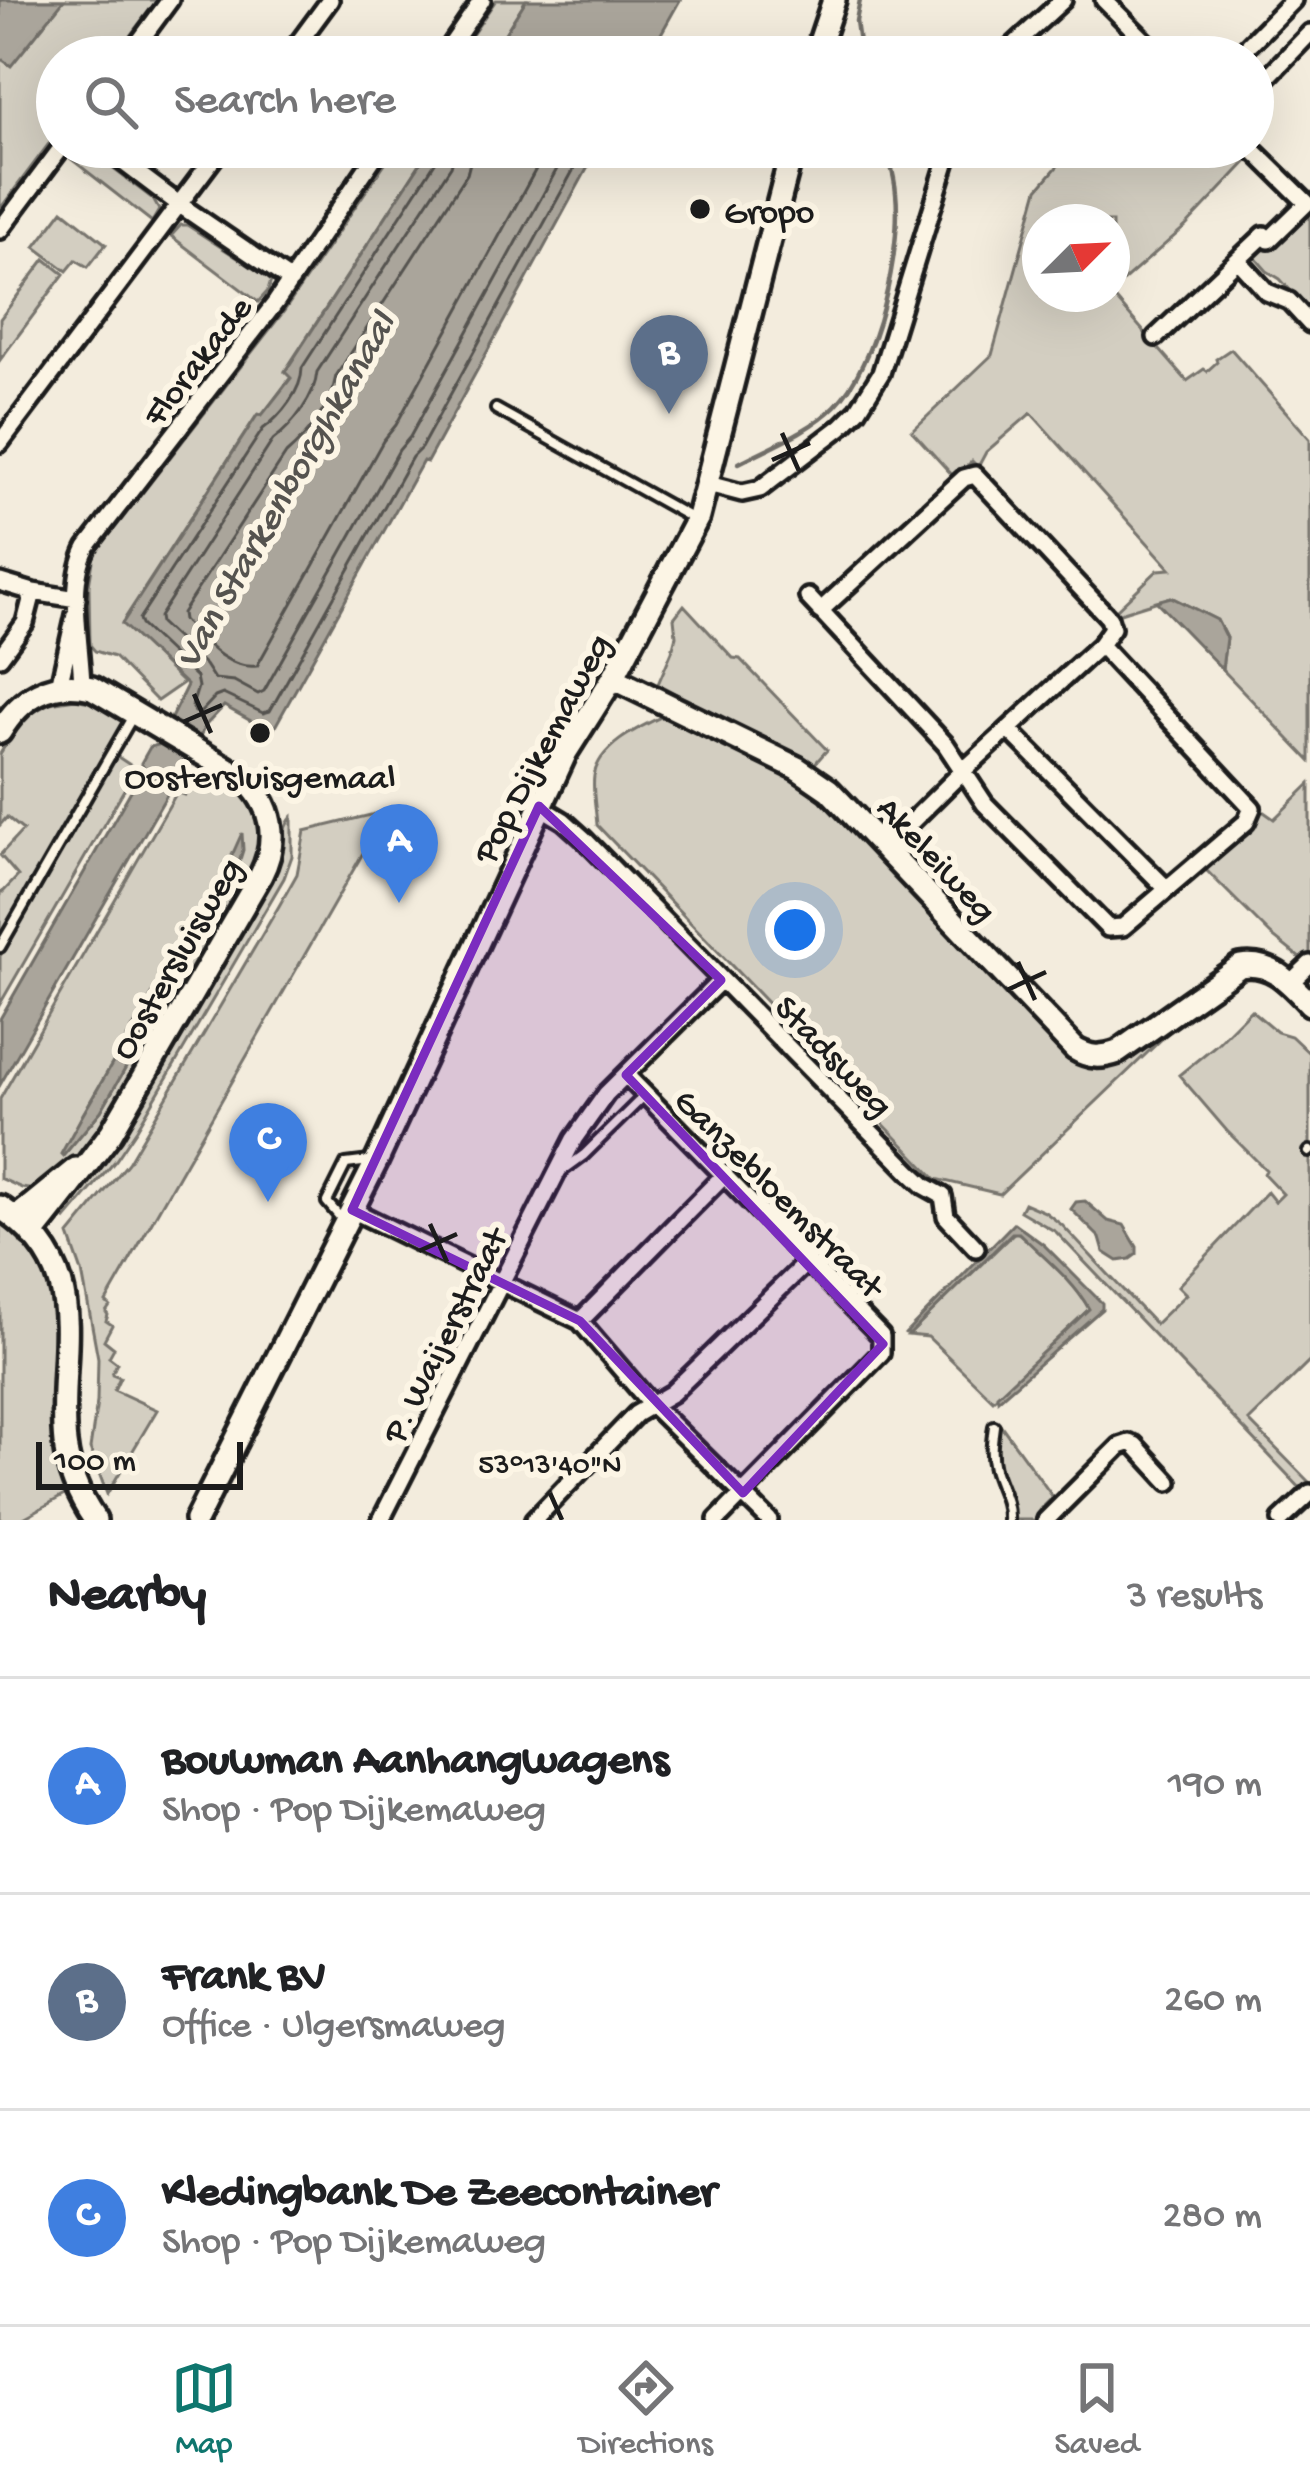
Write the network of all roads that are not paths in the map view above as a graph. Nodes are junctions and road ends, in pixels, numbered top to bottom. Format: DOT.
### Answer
graph roads {
  1 [pos="170,0"];
  2 [pos="330,0"];
  3 [pos="482,0"];
  4 [pos="834,0"];
  5 [pos="1063,0"];
  6 [pos="1104,0"];
  7 [pos="1293,0"];
  8 [pos="1310,33"];
  9 [pos="143,36"];
  10 [pos="303,36"];
  11 [pos="457,36"];
  12 [pos="822,36"];
  13 [pos="1024,36"];
  14 [pos="1141,36"];
  15 [pos="1258,36"];
  16 [pos="1274,70"];
  17 [pos="46,168"];
  18 [pos="131,168"];
  19 [pos="207,168"];
  20 [pos="368,168"];
  21 [pos="788,168"];
  22 [pos="944,168"];
  23 [pos="1272,168"];
  24 [pos="1308,203"];
  25 [pos="180,205"];
  26 [pos="0,230"];
  27 [pos="1238,260"];
  28 [pos="291,281"];
  29 [pos="1310,324"];
  30 [pos="1156,337"];
  31 [pos="496,409"];
  32 [pos="0,443"];
  33 [pos="707,484"];
  34 [pos="696,521"];
  35 [pos="0,582"];
  36 [pos="33,592"];
  37 [pos="808,597"];
  38 [pos="76,606"];
  39 [pos="820,611"];
  40 [pos="1100,645"];
  41 [pos="0,657"];
  42 [pos="613,678"];
  43 [pos="59,686"];
  44 [pos="82,686"];
  45 [pos="134,713"];
  46 [pos="1009,730"];
  47 [pos="0,732"];
  48 [pos="964,770"];
  49 [pos="539,806"];
  50 [pos="885,848"];
  51 [pos="1167,889"];
  52 [pos="0,947"];
  53 [pos="1310,964"];
  54 [pos="722,980"];
  55 [pos="1290,983"];
  56 [pos="1310,1004"];
  57 [pos="626,1075"];
  58 [pos="644,1095"];
  59 [pos="725,1174"];
  60 [pos="557,1176"];
  61 [pos="348,1217"];
  62 [pos="16,1220"];
  63 [pos="976,1248"];
  64 [pos="809,1260"];
  65 [pos="501,1285"];
  66 [pos="580,1321"];
  67 [pos="652,1405"];
  68 [pos="994,1426"];
  69 [pos="1169,1482"];
  70 [pos="743,1493"];
  71 [pos="1306,1497"];
  72 [pos="95,1520"];
  73 [pos="196,1520"];
  74 [pos="381,1520"];
  75 [pos="534,1520"];
  76 [pos="717,1520"];
  77 [pos="769,1520"];
  78 [pos="1008,1520"];
  79 [pos="1046,1520"];
  80 [pos="1281,1520"];
  1 -- 9 [label="street"];
  2 -- 10 [label="street"];
  3 -- 11 [label="street"];
  4 -- 12 [label="street"];
  5 -- 13 [label="street"];
  6 -- 14 [label="street"];
  7 -- 15 [label="street"];
  8 -- 16 [label="street"];
  17 -- 26 [label="street"];
  18 -- 25 [label="street"];
  19 -- 25 [label="street"];
  20 -- 28 [label="street, Florakade"];
  21 -- 33 [label="street, Pop Dijkemaweg"];
  22 -- 33 [label="street"];
  23 -- 24 [label="street"];
  24 -- 27 [label="street"];
  25 -- 28 [label="street"];
  25 -- 32 [label="street"];
  27 -- 29 [label="street"];
  27 -- 30 [label="street"];
  28 -- 38 [label="street, Florakade"];
  31 -- 34 [label="lane"];
  33 -- 34 [label="street, Pop Dijkemaweg"];
  34 -- 42 [label="street, Pop Dijkemaweg"];
  35 -- 36 [label="street"];
  36 -- 38 [label="street"];
  36 -- 41 [label="street"];
  37 -- 39 [label="street"];
  38 -- 43 [label="street, Florakade"];
  38 -- 44 [label="street, Florakade"];
  39 -- 40 [label="street"];
  39 -- 48 [label="street"];
  40 -- 46 [label="street"];
  40 -- 51 [label="street"];
  42 -- 49 [label="street, Pop Dijkemaweg"];
  42 -- 50 [label="street, Akeleiweg"];
  43 -- 44 [label="street, Oostersluisweg"];
  43 -- 47 [label="street"];
  44 -- 45 [label="street, Oostersluisweg"];
  45 -- 52 [label="lane"];
  45 -- 62 [label="street, Oostersluisweg"];
  46 -- 48 [label="street"];
  46 -- 51 [label="street"];
  48 -- 50 [label="street"];
  48 -- 51 [label="street"];
  49 -- 54 [label="street, Stadsweg"];
  49 -- 61 [label="street, Pop Dijkemaweg"];
  50 -- 55 [label="street, Akeleiweg"];
  53 -- 55 [label="street"];
  54 -- 57 [label="street, P. Waijerstraat"];
  54 -- 63 [label="street, Stadsweg"];
  55 -- 56 [label="street"];
  57 -- 58 [label="street, Ganzebloemstraat"];
  57 -- 60 [label="street, P. Waijerstraat"];
  58 -- 59 [label="street, Ganzebloemstraat"];
  58 -- 60 [label="lane, P. Waijerstraat"];
  59 -- 64 [label="street, Ganzebloemstraat"];
  59 -- 66 [label="street"];
  60 -- 65 [label="street, P. Waijerstraat"];
  61 -- 65 [label="street"];
  61 -- 73 [label="street, Pop Dijkemaweg"];
  62 -- 72 [label="street"];
  64 -- 67 [label="street"];
  64 -- 70 [label="street, Ganzebloemstraat"];
  65 -- 66 [label="street"];
  65 -- 74 [label="street, P. Waijerstraat"];
  66 -- 67 [label="street"];
  67 -- 70 [label="street"];
  67 -- 75 [label="street"];
  68 -- 78 [label="lane"];
  69 -- 79 [label="street"];
  70 -- 76 [label="street"];
  70 -- 77 [label="street"];
  71 -- 80 [label="street"];
}
